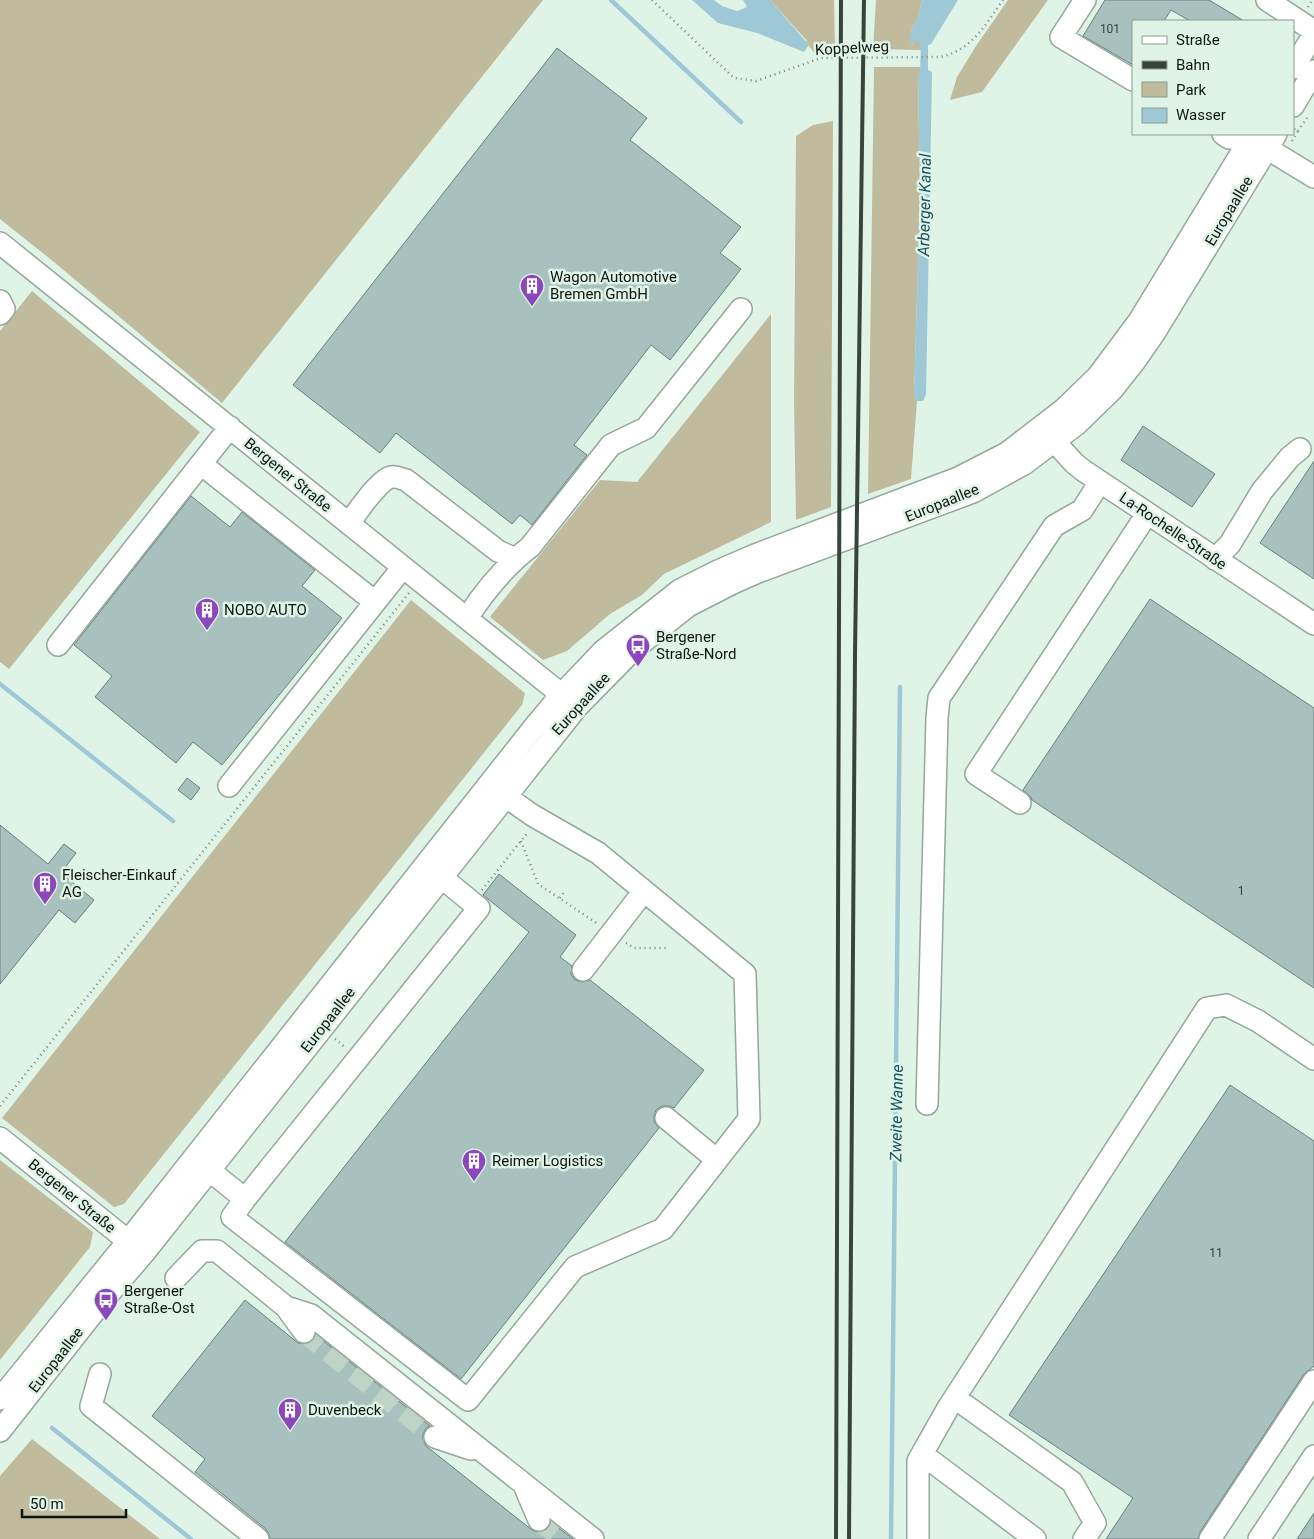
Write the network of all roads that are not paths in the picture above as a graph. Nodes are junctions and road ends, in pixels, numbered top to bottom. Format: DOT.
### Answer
graph roads {
  1 [pos="1084,0"];
  2 [pos="1267,0"];
  3 [pos="1314,32"];
  4 [pos="1294,66"];
  5 [pos="1314,71"];
  6 [pos="1132,79"];
  7 [pos="1294,104"];
  8 [pos="1225,135"];
  9 [pos="1261,138"];
  10 [pos="1314,177"];
  11 [pos="0,243"];
  12 [pos="0,301"];
  13 [pos="741,309"];
  14 [pos="0,314"];
  15 [pos="230,428"];
  16 [pos="1047,434"];
  17 [pos="1300,449"];
  18 [pos="201,464"];
  19 [pos="1100,482"];
  20 [pos="1147,514"];
  21 [pos="350,524"];
  22 [pos="515,559"];
  23 [pos="1216,559"];
  24 [pos="403,567"];
  25 [pos="375,602"];
  26 [pos="467,618"];
  27 [pos="1314,624"];
  28 [pos="58,645"];
  29 [pos="569,701"];
  30 [pos="488,783"];
  31 [pos="229,786"];
  32 [pos="505,797"];
  33 [pos="1020,803"];
  34 [pos="466,813"];
  35 [pos="482,828"];
  36 [pos="441,878"];
  37 [pos="644,891"];
  38 [pos="583,970"];
  39 [pos="1314,1059"];
  40 [pos="927,1104"];
  41 [pos="666,1118"];
  42 [pos="0,1138"];
  43 [pos="717,1160"];
  44 [pos="209,1170"];
  45 [pos="245,1199"];
  46 [pos="136,1247"];
  47 [pos="176,1278"];
  48 [pos="286,1307"];
  49 [pos="304,1332"];
  50 [pos="100,1374"];
  51 [pos="1314,1381"];
  52 [pos="955,1398"];
  53 [pos="0,1399"];
  54 [pos="0,1431"];
  55 [pos="435,1437"];
  56 [pos="485,1454"];
  57 [pos="922,1454"];
  58 [pos="1314,1456"];
  59 [pos="524,1484"];
  60 [pos="539,1520"];
  61 [pos="258,1539"];
  62 [pos="593,1539"];
  63 [pos="918,1539"];
  64 [pos="1035,1539"];
  65 [pos="1084,1539"];
  66 [pos="1210,1539"];
  67 [pos="1259,1539"];
  1 -- 6 [label="street"];
  2 -- 3 [label="street"];
  3 -- 4 [label="street"];
  5 -- 7 [label="street"];
  8 -- 9 [label="street"];
  9 -- 10 [label="street"];
  9 -- 16 [label="street, Europaallee"];
  11 -- 15 [label="street, Bergener Straße"];
  12 -- 14 [label="street"];
  13 -- 22 [label="street"];
  15 -- 18 [label="street"];
  15 -- 21 [label="street, Bergener Straße"];
  16 -- 19 [label="street, La-Rochelle-Straße"];
  16 -- 29 [label="street, Europaallee"];
  17 -- 23 [label="street"];
  18 -- 25 [label="street"];
  18 -- 28 [label="street"];
  19 -- 20 [label="street, La-Rochelle-Straße"];
  19 -- 40 [label="street"];
  20 -- 23 [label="street, La-Rochelle-Straße"];
  20 -- 33 [label="street"];
  21 -- 22 [label="street"];
  21 -- 24 [label="street, Bergener Straße"];
  22 -- 26 [label="street"];
  23 -- 27 [label="street, La-Rochelle-Straße"];
  24 -- 25 [label="street"];
  24 -- 26 [label="street, Bergener Straße"];
  25 -- 31 [label="street"];
  26 -- 29 [label="street, Bergener Straße"];
  29 -- 30 [label="street, Europaallee"];
  29 -- 32 [label="street, Europaallee"];
  30 -- 32 [label="street"];
  30 -- 34 [label="street, Europaallee"];
  32 -- 35 [label="street, Europaallee"];
  32 -- 37 [label="street"];
  34 -- 35 [label="street"];
  34 -- 46 [label="street, Europaallee"];
  35 -- 36 [label="street, Europaallee"];
  36 -- 44 [label="street, Europaallee"];
  36 -- 45 [label="street"];
  37 -- 38 [label="street"];
  37 -- 43 [label="street"];
  39 -- 52 [label="street"];
  41 -- 43 [label="street"];
  42 -- 46 [label="street, Bergener Straße"];
  43 -- 45 [label="street"];
  44 -- 45 [label="street"];
  44 -- 46 [label="street, Europaallee"];
  46 -- 53 [label="street, Europaallee"];
  46 -- 54 [label="street, Europaallee"];
  47 -- 48 [label="street"];
  48 -- 49 [label="street"];
  48 -- 56 [label="street"];
  50 -- 61 [label="street"];
  51 -- 66 [label="street"];
  52 -- 57 [label="street"];
  52 -- 65 [label="street"];
  55 -- 56 [label="street"];
  56 -- 59 [label="street"];
  57 -- 63 [label="street"];
  57 -- 64 [label="street"];
  58 -- 67 [label="street"];
  59 -- 60 [label="street"];
  59 -- 62 [label="street"];
}
